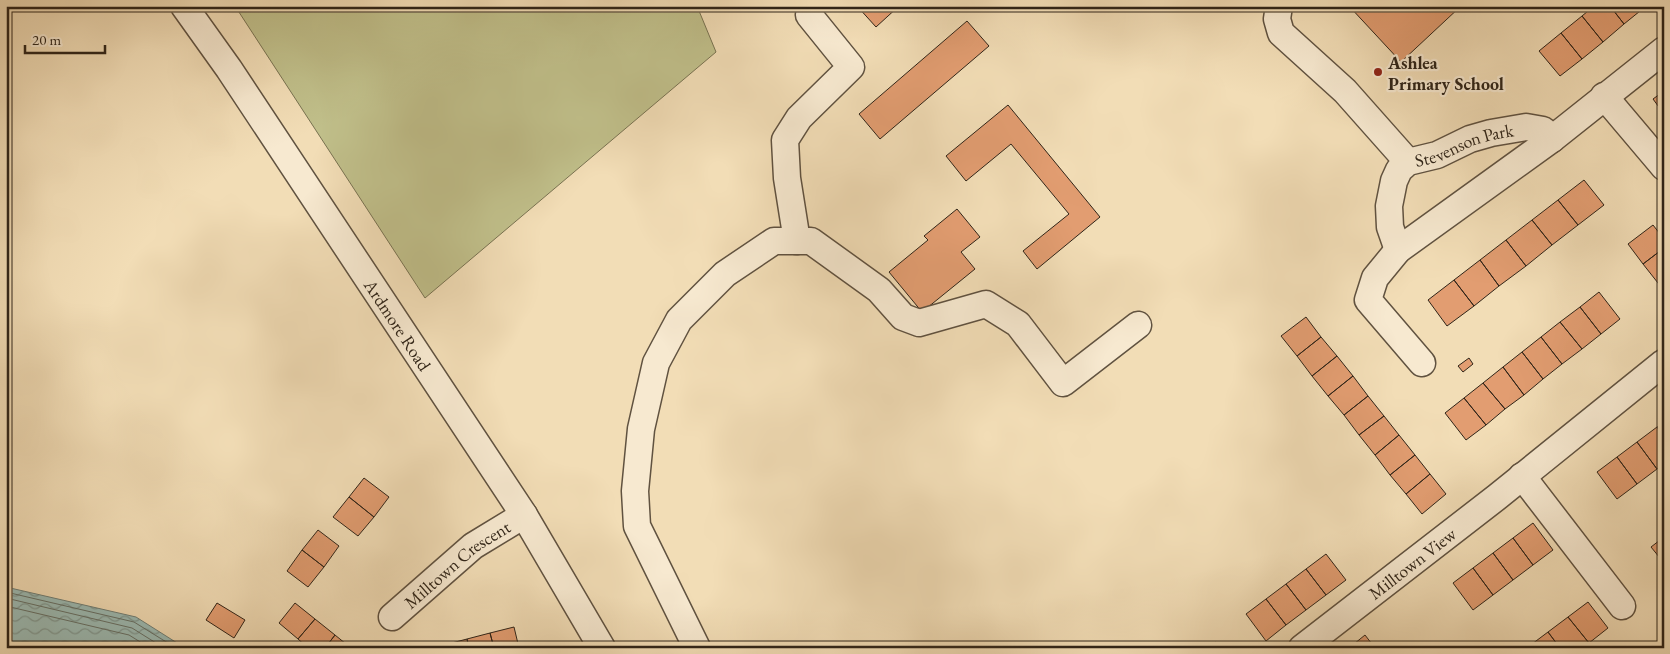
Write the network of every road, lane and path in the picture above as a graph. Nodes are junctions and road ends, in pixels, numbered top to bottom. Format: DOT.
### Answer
graph roads {
  1 [pos="184,6"];
  2 [pos="1279,6"];
  3 [pos="809,15"];
  4 [pos="1664,50"];
  5 [pos="1604,96"];
  6 [pos="1552,139"];
  7 [pos="1408,162"];
  8 [pos="1664,167"];
  9 [pos="797,241"];
  10 [pos="1398,250"];
  11 [pos="1138,325"];
  12 [pos="1422,363"];
  13 [pos="1663,363"];
  14 [pos="1522,476"];
  15 [pos="524,515"];
  16 [pos="1622,606"];
  17 [pos="392,616"];
  18 [pos="602,648"];
  19 [pos="697,648"];
  20 [pos="1302,648"];
  1 -- 15 [label="street, Ardmore Road"];
  2 -- 7 [label="street"];
  3 -- 9 [label="street"];
  4 -- 5 [label="street, Stevenson Park"];
  5 -- 6 [label="street, Stevenson Park"];
  5 -- 8 [label="street"];
  6 -- 7 [label="street, Stevenson Park"];
  6 -- 10 [label="street, Stevenson Park"];
  7 -- 10 [label="street, Stevenson Park"];
  9 -- 11 [label="street"];
  9 -- 19 [label="street"];
  10 -- 12 [label="street, Stevenson Park"];
  13 -- 14 [label="street, Milltown View"];
  14 -- 16 [label="street"];
  14 -- 20 [label="street, Milltown View"];
  15 -- 17 [label="street, Milltown Crescent"];
  15 -- 18 [label="street, Ardmore Road"];
}
